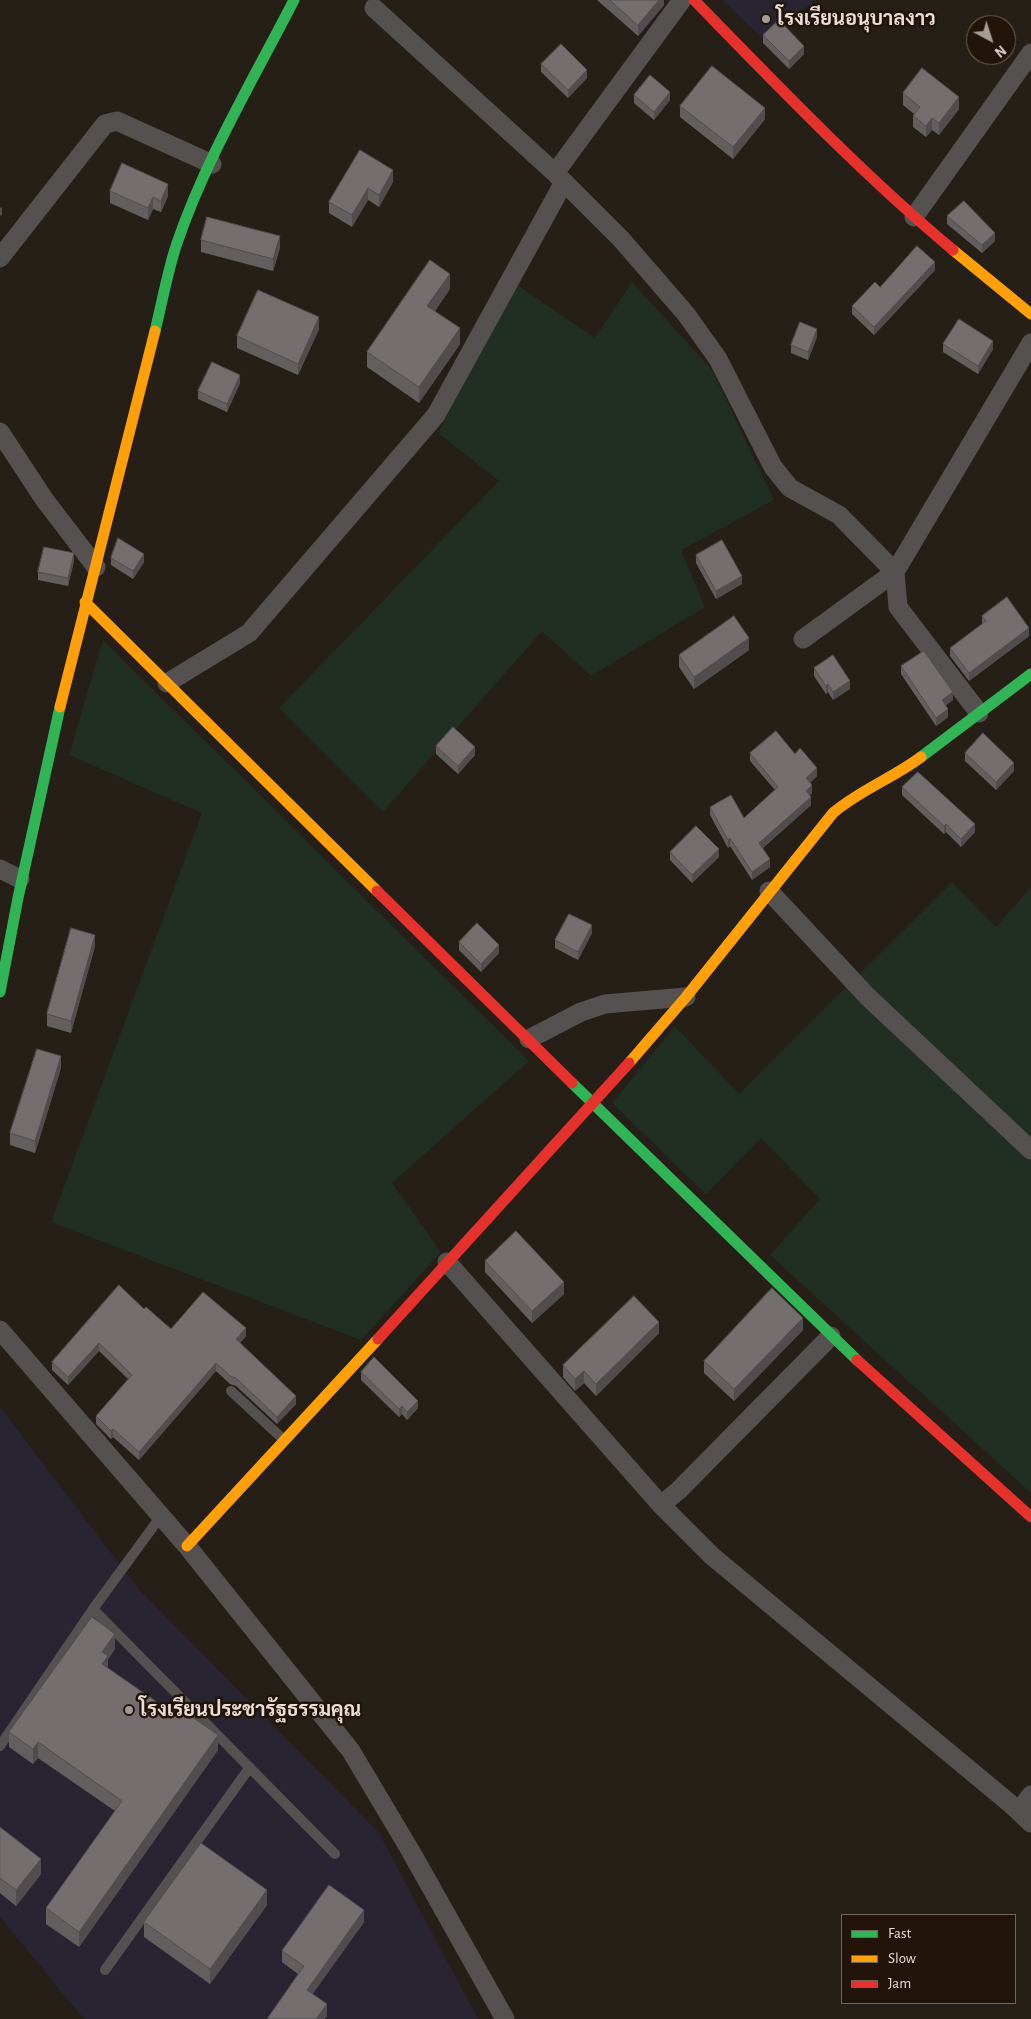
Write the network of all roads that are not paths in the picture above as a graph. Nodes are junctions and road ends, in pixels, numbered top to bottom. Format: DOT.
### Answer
graph roads {
  1 [pos="294,0"];
  2 [pos="682,0"];
  3 [pos="694,0"];
  4 [pos="374,8"];
  5 [pos="1031,53"];
  6 [pos="212,164"];
  7 [pos="560,178"];
  8 [pos="914,217"];
  9 [pos="0,258"];
  10 [pos="1031,314"];
  11 [pos="1031,343"];
  12 [pos="0,432"];
  13 [pos="96,567"];
  14 [pos="895,572"];
  15 [pos="85,602"];
  16 [pos="803,639"];
  17 [pos="1031,674"];
  18 [pos="167,683"];
  19 [pos="979,713"];
  20 [pos="0,869"];
  21 [pos="20,880"];
  22 [pos="769,891"];
  23 [pos="0,992"];
  24 [pos="686,997"];
  25 [pos="529,1039"];
  26 [pos="592,1104"];
  27 [pos="1031,1150"];
  28 [pos="447,1262"];
  29 [pos="0,1330"];
  30 [pos="831,1336"];
  31 [pos="231,1391"];
  32 [pos="284,1440"];
  33 [pos="661,1505"];
  34 [pos="161,1516"];
  35 [pos="1031,1516"];
  36 [pos="187,1546"];
  37 [pos="93,1609"];
  38 [pos="0,1746"];
  39 [pos="250,1768"];
  40 [pos="1031,1795"];
  41 [pos="1025,1817"];
  42 [pos="335,1854"];
  43 [pos="105,1970"];
  44 [pos="505,2019"];
  1 -- 6 [label="street"];
  2 -- 7 [label="street"];
  3 -- 8 [label="street"];
  4 -- 7 [label="street"];
  5 -- 8 [label="street"];
  6 -- 9 [label="street"];
  6 -- 13 [label="street"];
  7 -- 14 [label="street"];
  7 -- 18 [label="street"];
  8 -- 10 [label="street"];
  11 -- 14 [label="street"];
  12 -- 13 [label="street"];
  13 -- 15 [label="street"];
  14 -- 16 [label="street"];
  14 -- 19 [label="street"];
  15 -- 18 [label="street"];
  15 -- 21 [label="street"];
  17 -- 19 [label="street"];
  18 -- 25 [label="street"];
  19 -- 22 [label="street"];
  20 -- 21 [label="street"];
  21 -- 23 [label="street"];
  22 -- 24 [label="street"];
  22 -- 27 [label="street"];
  24 -- 25 [label="street"];
  24 -- 26 [label="street"];
  25 -- 26 [label="street"];
  26 -- 28 [label="street"];
  26 -- 30 [label="street"];
  28 -- 32 [label="street"];
  28 -- 33 [label="street"];
  29 -- 34 [label="street"];
  30 -- 33 [label="street"];
  30 -- 35 [label="street"];
  31 -- 32 [label="lane"];
  32 -- 36 [label="street"];
  33 -- 41 [label="street"];
  34 -- 36 [label="street"];
  34 -- 37 [label="lane"];
  36 -- 44 [label="street"];
  37 -- 38 [label="lane"];
  37 -- 39 [label="lane"];
  39 -- 42 [label="lane"];
  39 -- 43 [label="lane"];
  40 -- 41 [label="street"];
}
